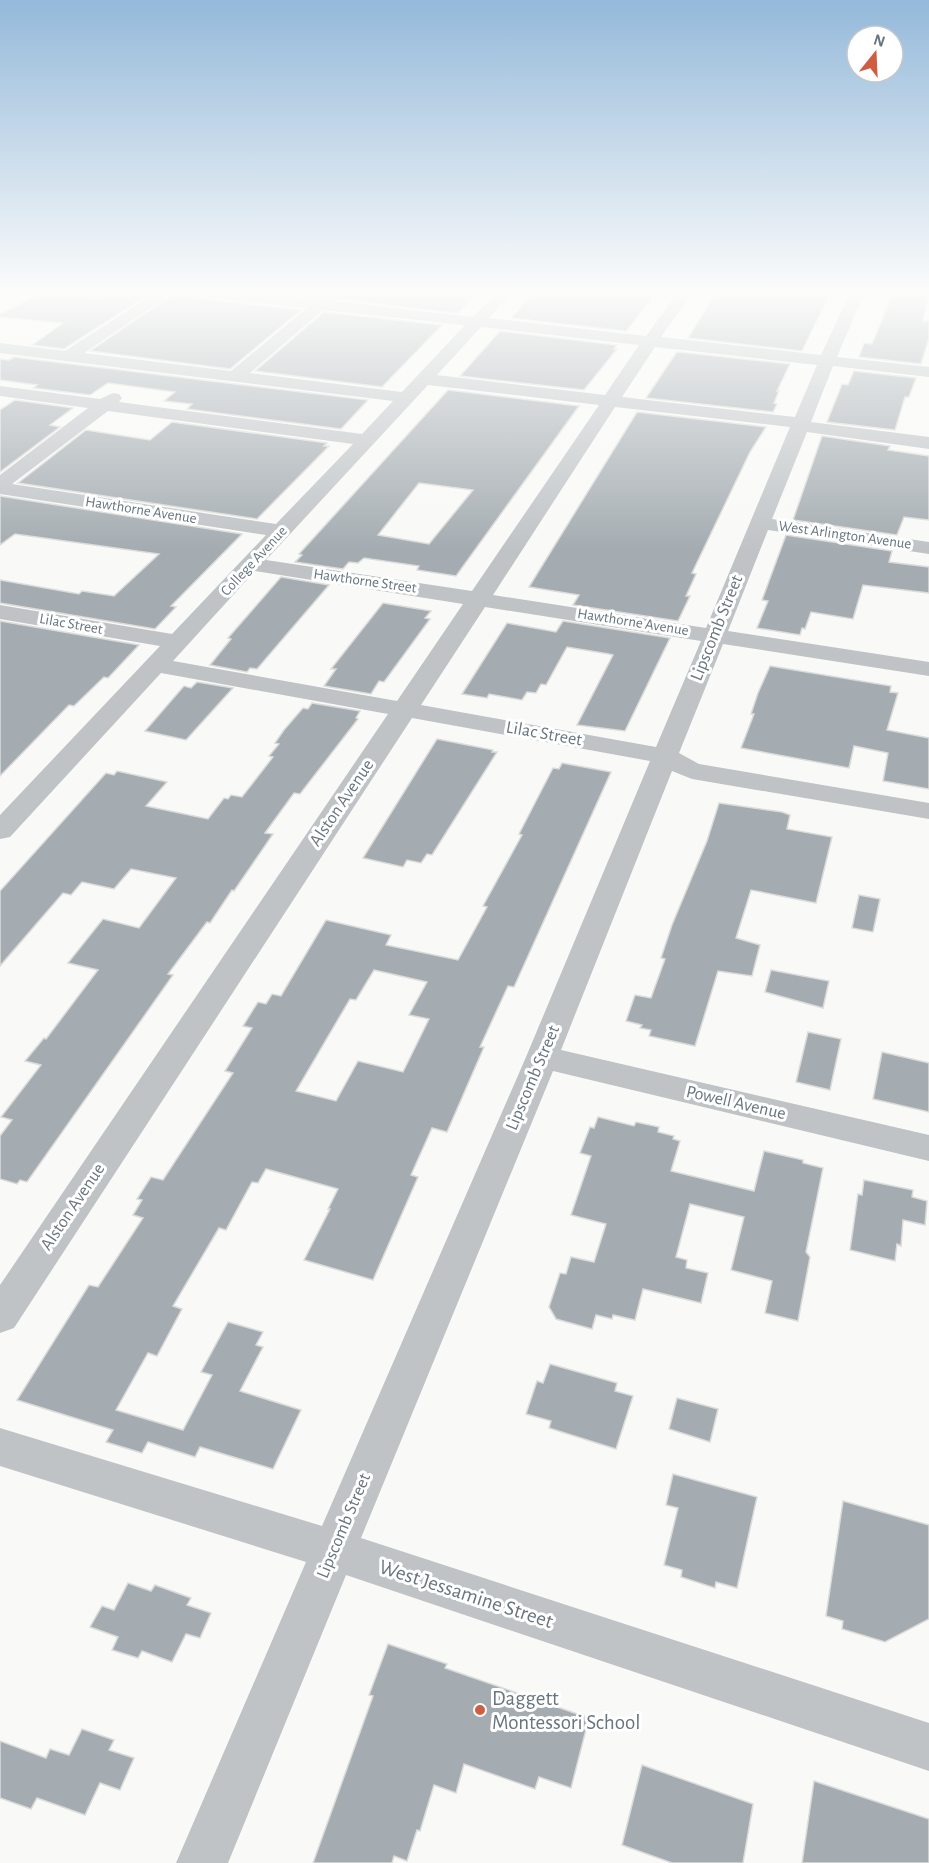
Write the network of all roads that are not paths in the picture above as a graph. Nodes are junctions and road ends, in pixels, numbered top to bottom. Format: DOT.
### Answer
graph roads {
  1 [pos="139,378"];
  2 [pos="249,378"];
  3 [pos="626,378"];
  4 [pos="819,378"];
  5 [pos="425,379"];
  6 [pos="0,391"];
  7 [pos="408,398"];
  8 [pos="611,401"];
  9 [pos="104,404"];
  10 [pos="800,425"];
  11 [pos="368,440"];
  12 [pos="929,443"];
  13 [pos="0,484"];
  14 [pos="0,488"];
  15 [pos="760,523"];
  16 [pos="282,531"];
  17 [pos="929,548"];
  18 [pos="251,564"];
  19 [pos="479,598"];
  20 [pos="0,612"];
  21 [pos="714,635"];
  22 [pos="178,642"];
  23 [pos="156,665"];
  24 [pos="929,669"];
  25 [pos="405,709"];
  26 [pos="665,756"];
  27 [pos="929,811"];
  28 [pos="0,831"];
  29 [pos="542,1057"];
  30 [pos="929,1148"];
  31 [pos="0,1317"];
  32 [pos="0,1447"];
  33 [pos="333,1550"];
  34 [pos="929,1747"];
  35 [pos="202,1863"];
  1 -- 9 [label="street"];
  2 -- 7 [label="street"];
  3 -- 8 [label="street, Alston Avenue"];
  4 -- 10 [label="street, Lipscomb Street"];
  5 -- 7 [label="street, College Avenue"];
  5 -- 8 [label="street"];
  6 -- 9 [label="street"];
  7 -- 11 [label="street, College Avenue"];
  8 -- 10 [label="street"];
  8 -- 19 [label="street, Alston Avenue"];
  9 -- 11 [label="street"];
  9 -- 13 [label="street"];
  10 -- 12 [label="street"];
  10 -- 15 [label="street, Lipscomb Street"];
  11 -- 16 [label="street, College Avenue"];
  14 -- 16 [label="street, Hawthorne Avenue"];
  15 -- 17 [label="street, West Arlington Avenue"];
  15 -- 21 [label="street, Lipscomb Street"];
  16 -- 18 [label="street, College Avenue"];
  18 -- 19 [label="street, Hawthorne Street"];
  18 -- 22 [label="street, College Avenue"];
  19 -- 21 [label="street, Hawthorne Avenue"];
  19 -- 25 [label="street, Alston Avenue"];
  20 -- 22 [label="street, Lilac Street"];
  21 -- 24 [label="street, Hawthorne Avenue"];
  21 -- 26 [label="street, Lipscomb Street"];
  22 -- 23 [label="street, College Avenue"];
  23 -- 25 [label="street, Lilac Street"];
  23 -- 28 [label="street, College Avenue"];
  25 -- 26 [label="street, Lilac Street"];
  25 -- 31 [label="street, Alston Avenue"];
  26 -- 27 [label="street, Lilac Street"];
  26 -- 29 [label="street, Lipscomb Street"];
  29 -- 30 [label="street, Powell Avenue"];
  29 -- 33 [label="street, Lipscomb Street"];
  32 -- 33 [label="street, West Jessamine Street"];
  33 -- 34 [label="street, West Jessamine Street"];
  33 -- 35 [label="street, Lipscomb Street"];
}
